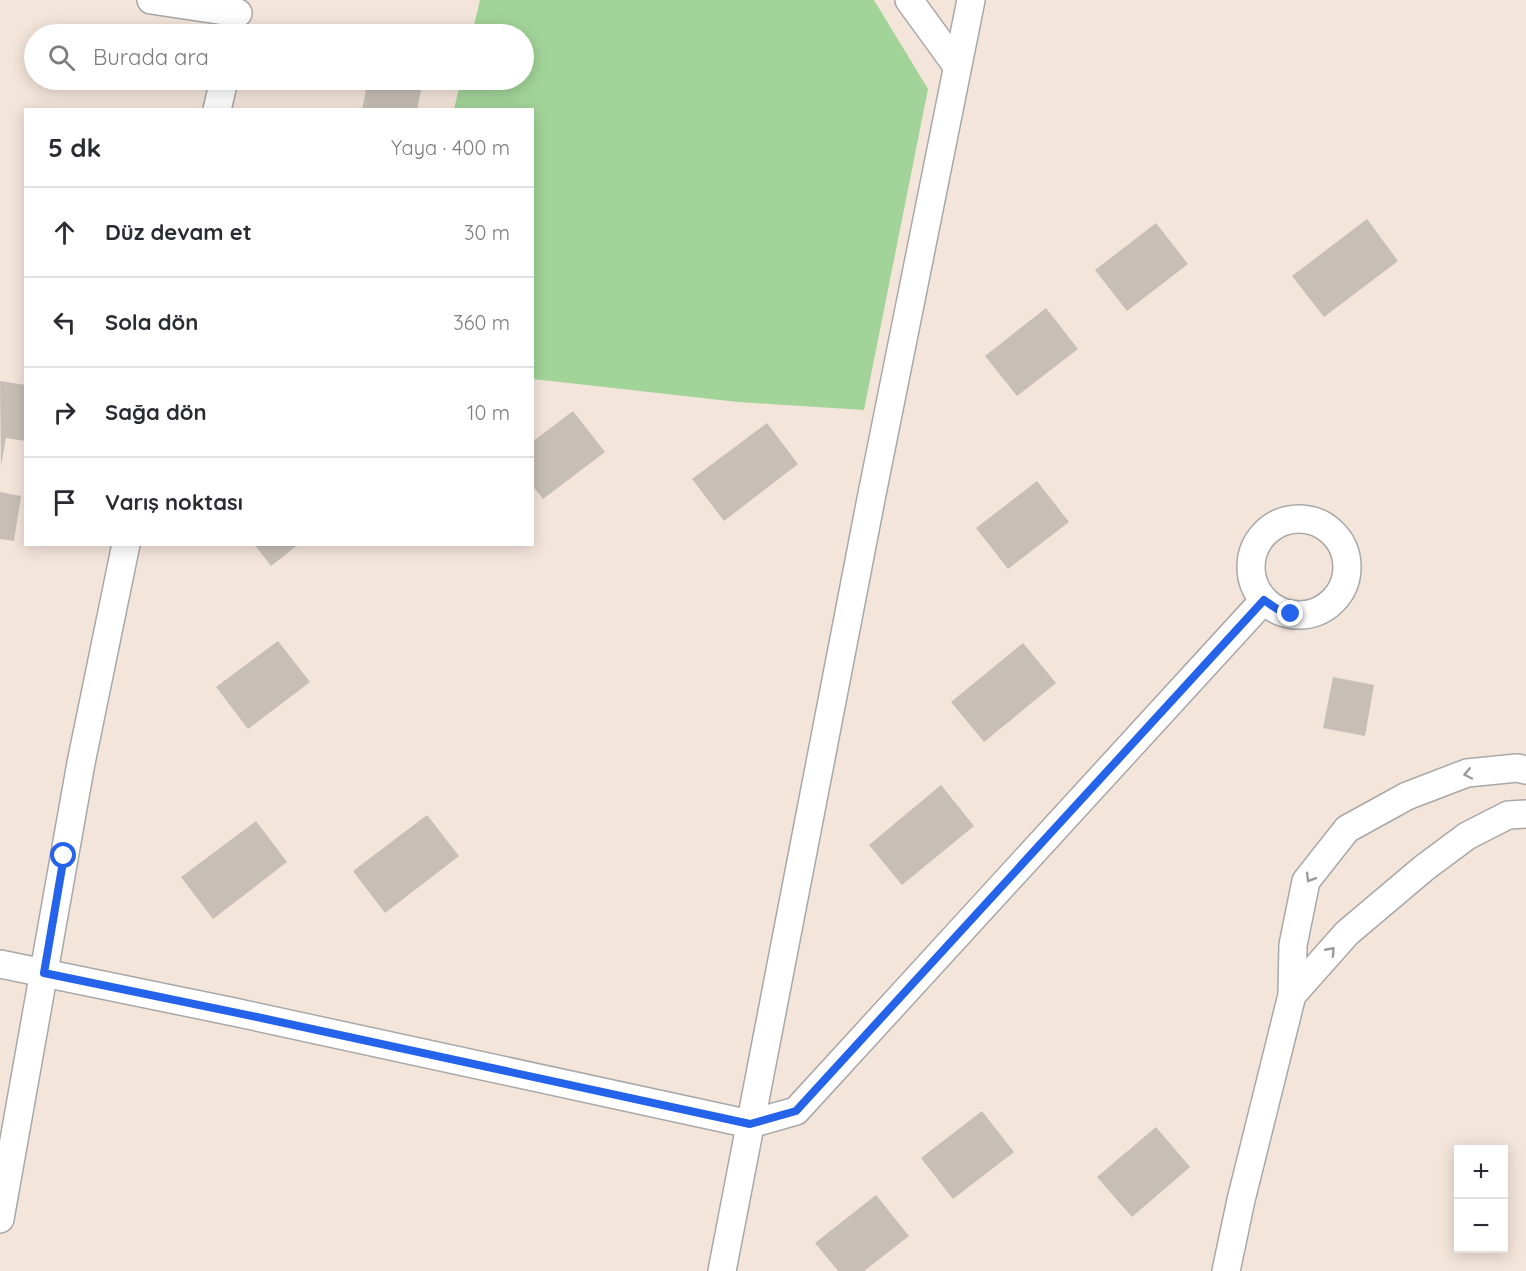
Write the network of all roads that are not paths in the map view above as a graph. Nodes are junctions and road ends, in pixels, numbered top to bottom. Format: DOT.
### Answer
graph roads {
  1 [pos="151,0"];
  2 [pos="909,0"];
  3 [pos="971,0"];
  4 [pos="237,16"];
  5 [pos="957,66"];
  6 [pos="222,90"];
  7 [pos="218,108"];
  8 [pos="126,546"];
  9 [pos="1264,600"];
  10 [pos="1526,770"];
  11 [pos="1526,814"];
  12 [pos="0,964"];
  13 [pos="44,973"];
  14 [pos="1292,995"];
  15 [pos="750,1124"];
  16 [pos="0,1218"];
  17 [pos="722,1271"];
  18 [pos="1226,1271"];
  1 -- 4 [label="street"];
  2 -- 5 [label="street"];
  3 -- 5 [label="street"];
  5 -- 15 [label="street"];
  6 -- 7 [label="street"];
  8 -- 13 [label="street"];
  9 -- 15 [label="street"];
  10 -- 14 [label="street, one-way"];
  14 -- 11 [label="street, one-way"];
  12 -- 13 [label="street"];
  13 -- 15 [label="street"];
  13 -- 16 [label="street"];
  14 -- 18 [label="street"];
  15 -- 17 [label="street"];
}
